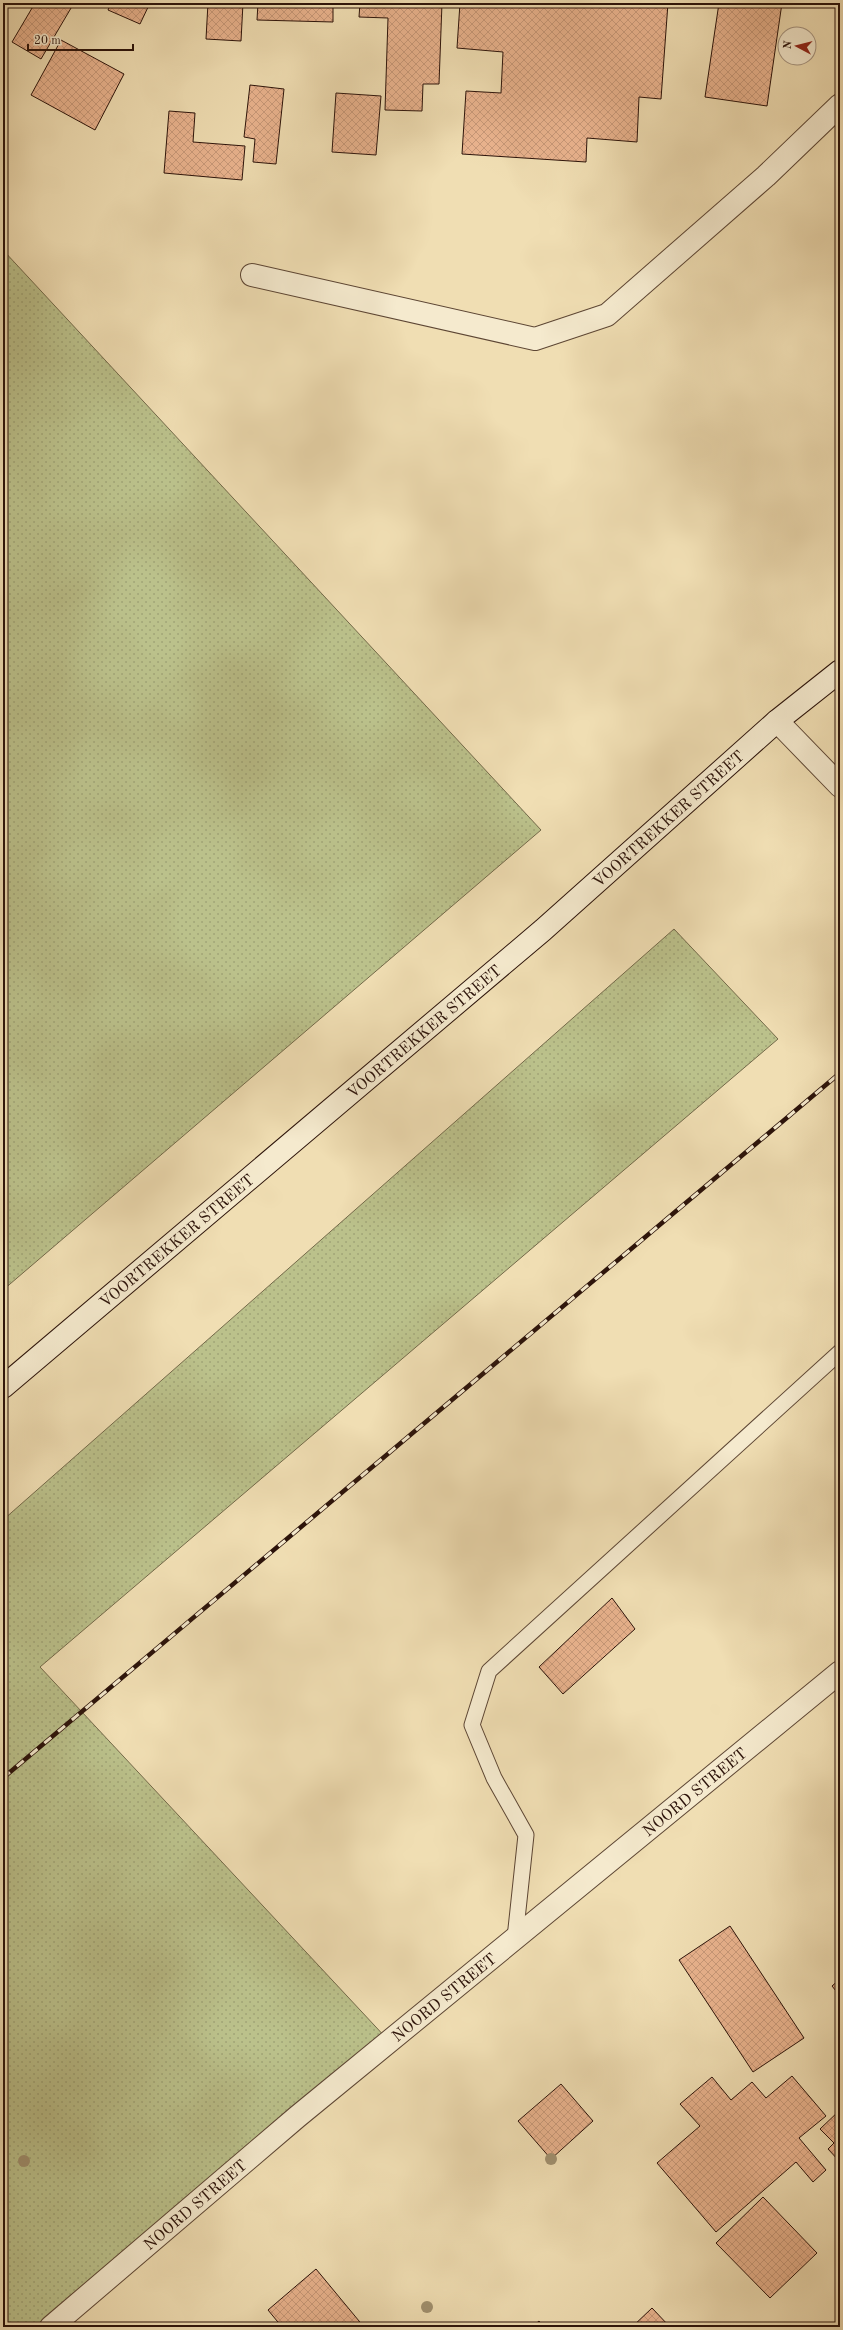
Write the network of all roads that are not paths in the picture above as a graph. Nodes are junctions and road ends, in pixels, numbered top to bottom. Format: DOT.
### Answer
graph roads {
  1 [pos="840,105"];
  2 [pos="252,275"];
  3 [pos="840,671"];
  4 [pos="777,721"];
  5 [pos="840,786"];
  6 [pos="840,1352"];
  7 [pos="3,1388"];
  8 [pos="840,1672"];
  9 [pos="515,1938"];
  10 [pos="51,2327"];
  1 -- 2 [label="street"];
  3 -- 4 [label="street, VOORTREKKER STREET"];
  4 -- 5 [label="street"];
  4 -- 7 [label="street, VOORTREKKER STREET"];
  6 -- 9 [label="lane"];
  8 -- 9 [label="street, NOORD STREET"];
  9 -- 10 [label="street, NOORD STREET"];
}
